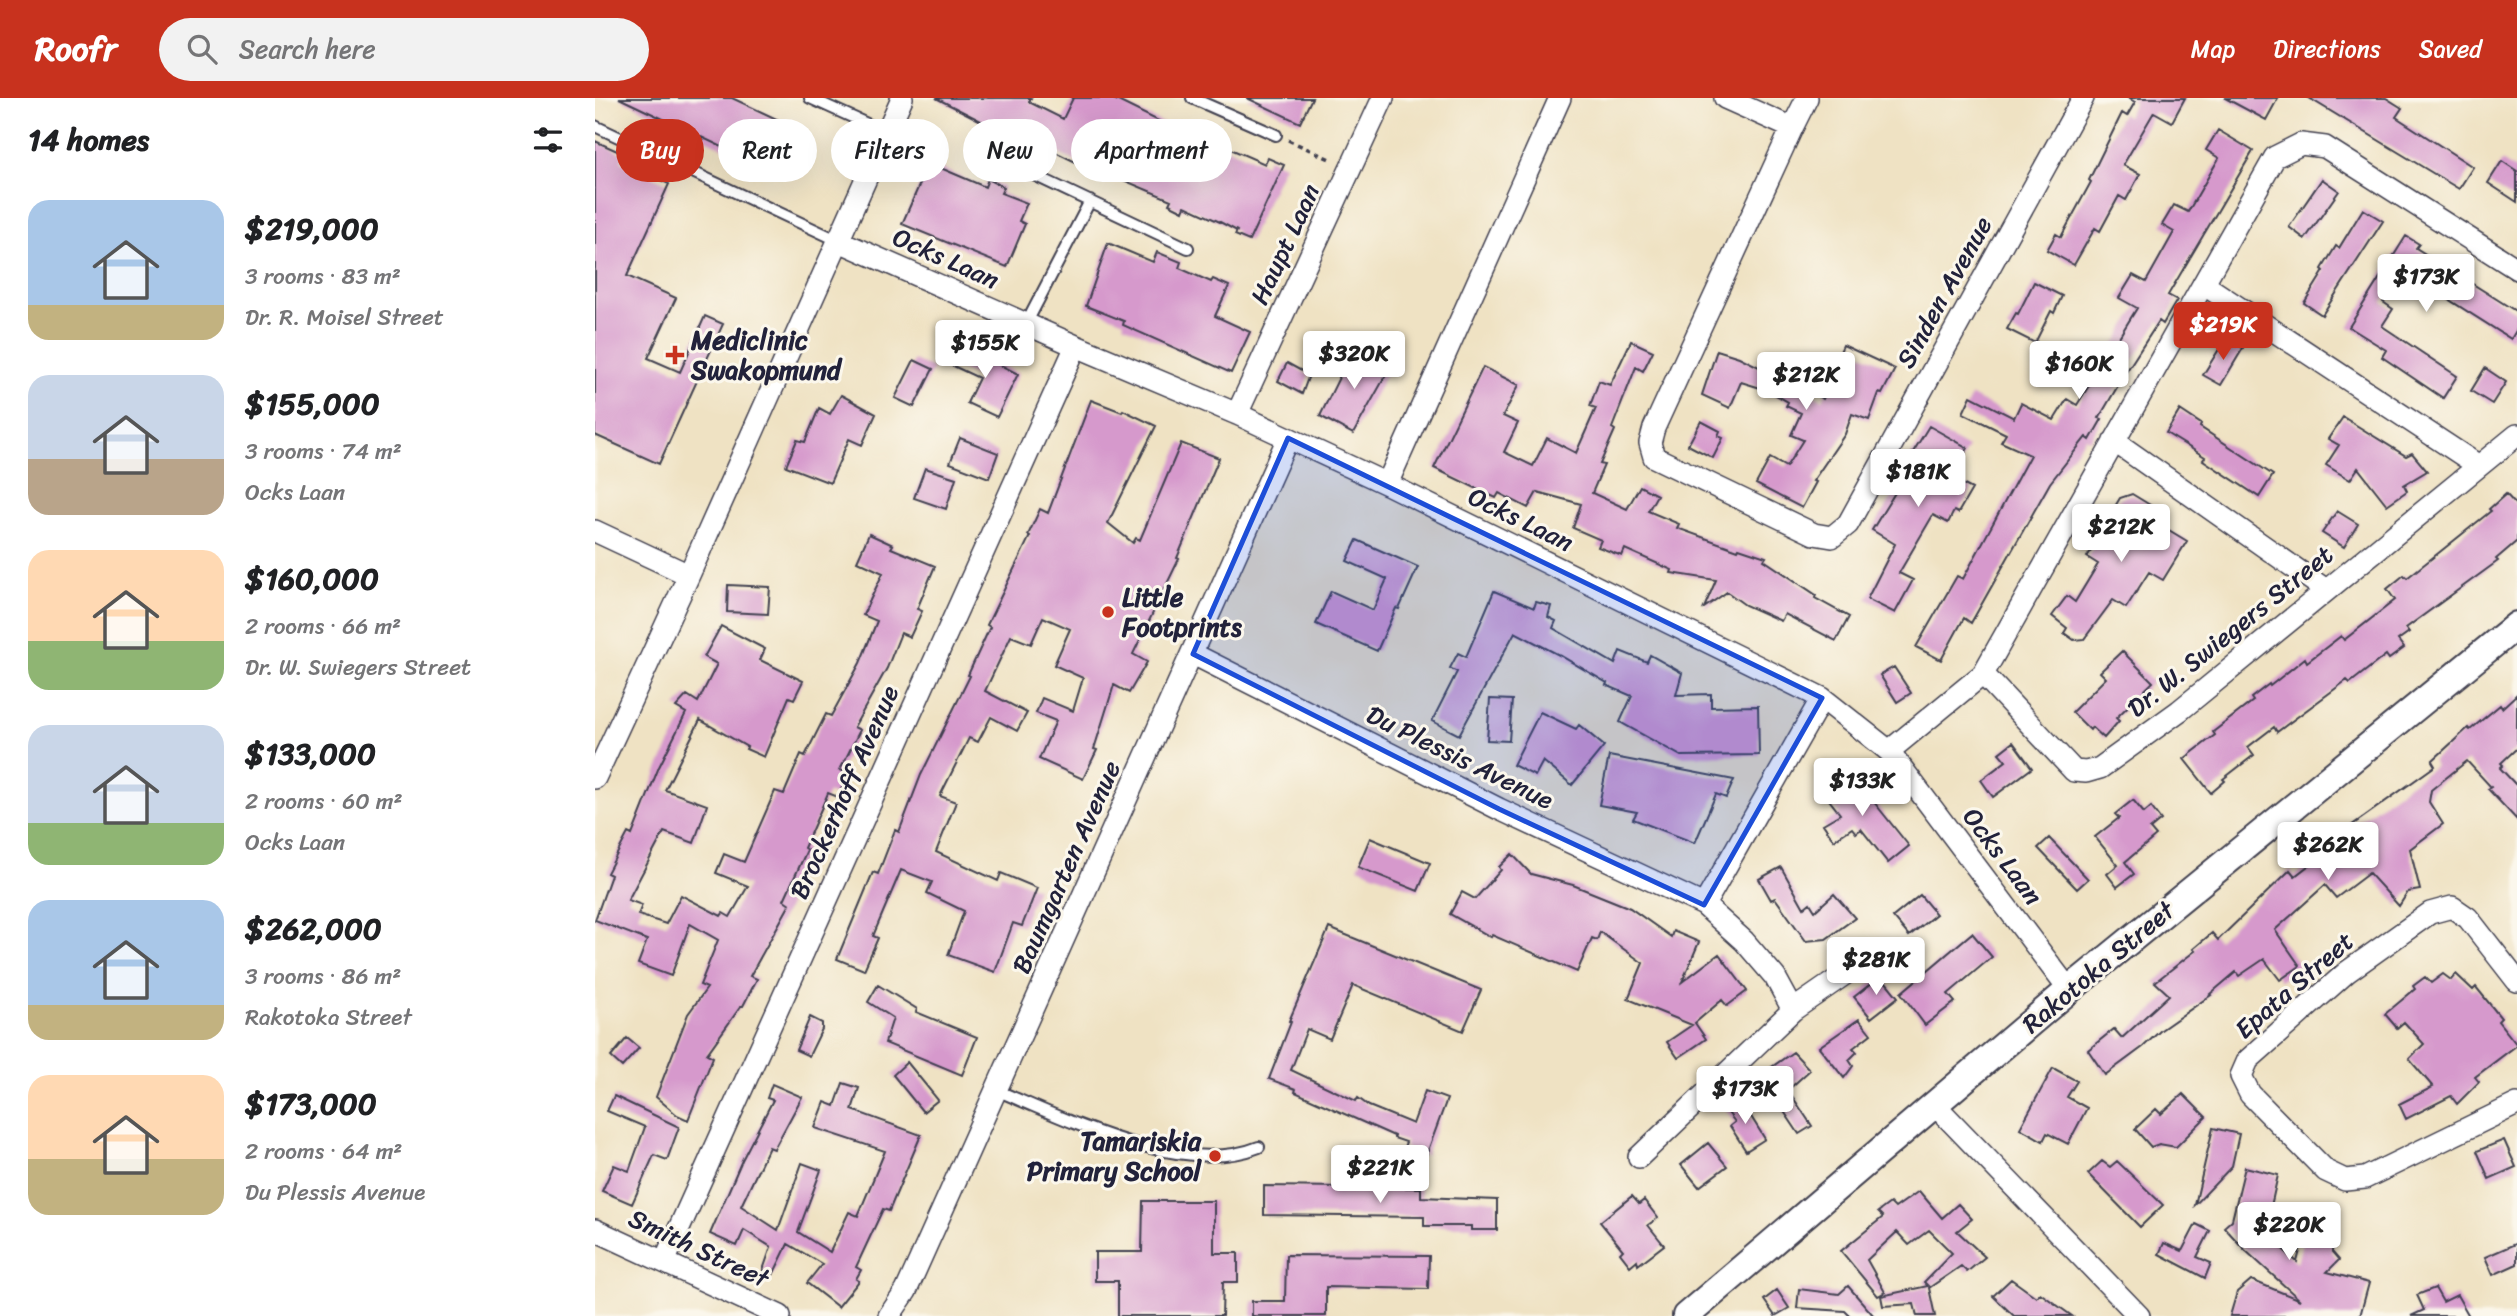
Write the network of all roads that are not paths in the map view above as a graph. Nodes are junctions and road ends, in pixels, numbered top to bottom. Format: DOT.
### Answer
graph roads {
  1 [pos="810,98"];
  2 [pos="902,98"];
  3 [pos="1192,98"];
  4 [pos="1383,98"];
  5 [pos="1560,98"];
  6 [pos="1725,98"];
  7 [pos="1807,98"];
  8 [pos="2083,98"];
  9 [pos="856,119"];
  10 [pos="893,119"];
  11 [pos="595,126"];
  12 [pos="1792,128"];
  13 [pos="1276,135"];
  14 [pos="865,182"];
  15 [pos="1049,182"];
  16 [pos="1090,201"];
  17 [pos="839,241"];
  18 [pos="1188,248"];
  19 [pos="2517,269"];
  20 [pos="2203,284"];
  21 [pos="1026,324"];
  22 [pos="1076,346"];
  23 [pos="1237,414"];
  24 [pos="2517,435"];
  25 [pos="1288,438"];
  26 [pos="2114,441"];
  27 [pos="2479,466"];
  28 [pos="1387,484"];
  29 [pos="595,531"];
  30 [pos="689,575"];
  31 [pos="2326,590"];
  32 [pos="2517,625"];
  33 [pos="1193,654"];
  34 [pos="1983,674"];
  35 [pos="1822,698"];
  36 [pos="1889,751"];
  37 [pos="595,778"];
  38 [pos="1704,905"];
  39 [pos="1871,956"];
  40 [pos="2517,981"];
  41 [pos="2069,990"];
  42 [pos="1793,1010"];
  43 [pos="996,1090"];
  44 [pos="1934,1104"];
  45 [pos="2517,1104"];
  46 [pos="1259,1146"];
  47 [pos="1640,1157"];
  48 [pos="595,1230"];
  49 [pos="664,1262"];
  50 [pos="2135,1314"];
  51 [pos="780,1316"];
  52 [pos="889,1316"];
  53 [pos="1686,1316"];
  1 -- 9 [label="lane"];
  2 -- 10 [label="street"];
  3 -- 13 [label="lane"];
  4 -- 23 [label="street, Haupt Laan"];
  5 -- 28 [label="street"];
  6 -- 12 [label="street"];
  7 -- 12 [label="street, Sinden Avenue"];
  8 -- 12 [label="street, Sinden Avenue"];
  11 -- 17 [label="lane"];
  14 -- 17 [label="street"];
  15 -- 16 [label="lane"];
  16 -- 18 [label="lane"];
  16 -- 21 [label="lane"];
  17 -- 21 [label="street, Ocks Laan"];
  17 -- 30 [label="street"];
  19 -- 20 [label="street"];
  20 -- 26 [label="street"];
  20 -- 27 [label="street"];
  21 -- 22 [label="street, Ocks Laan"];
  22 -- 23 [label="street, Ocks Laan"];
  22 -- 49 [label="street, Brockerhoff Avenue"];
  23 -- 25 [label="street, Ocks Laan"];
  24 -- 27 [label="street, Dr. W. Swiegers Street"];
  25 -- 28 [label="street, Ocks Laan"];
  25 -- 33 [label="street, Baumgarten Avenue"];
  26 -- 31 [label="street"];
  26 -- 34 [label="street"];
  27 -- 31 [label="street, Dr. W. Swiegers Street"];
  28 -- 35 [label="street, Ocks Laan"];
  29 -- 30 [label="street"];
  30 -- 37 [label="street"];
  31 -- 34 [label="street, Dr. W. Swiegers Street"];
  32 -- 41 [label="street, Rakotoka Street"];
  33 -- 38 [label="street, Du Plessis Avenue"];
  33 -- 43 [label="street, Baumgarten Avenue"];
  34 -- 36 [label="street"];
  35 -- 36 [label="street, Ocks Laan"];
  35 -- 38 [label="street"];
  36 -- 41 [label="street, Ocks Laan"];
  38 -- 42 [label="street, Du Plessis Avenue"];
  39 -- 42 [label="street"];
  40 -- 45 [label="street, Epata Street"];
  41 -- 44 [label="street, Rakotoka Street"];
  42 -- 47 [label="street"];
  43 -- 46 [label="lane"];
  43 -- 52 [label="street, Baumgarten Avenue"];
  44 -- 50 [label="street"];
  44 -- 53 [label="street, Rakotoka Street"];
  48 -- 49 [label="street, Smith Street"];
  49 -- 51 [label="street, Smith Street"];
}
